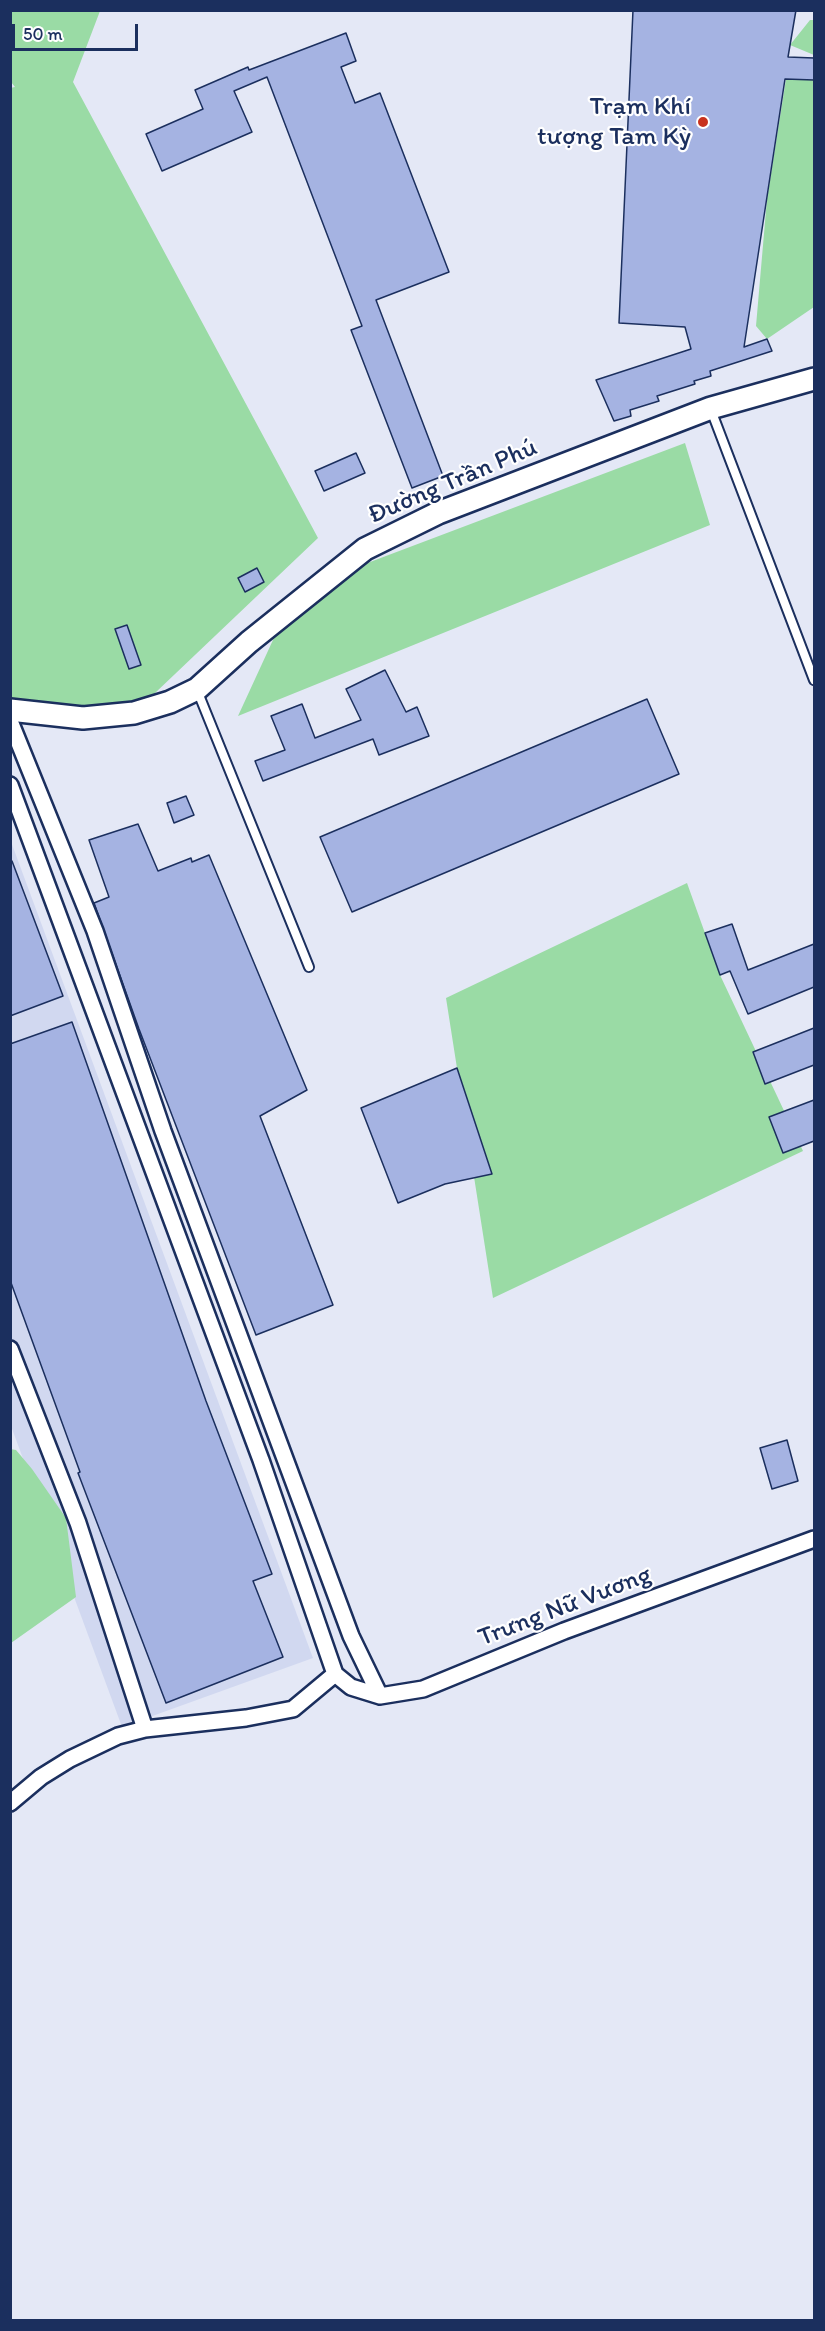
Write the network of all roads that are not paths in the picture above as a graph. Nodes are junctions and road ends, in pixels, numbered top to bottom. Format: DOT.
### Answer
graph roads {
  1 [pos="814,379"];
  2 [pos="711,408"];
  3 [pos="814,680"];
  4 [pos="197,689"];
  5 [pos="10,710"];
  6 [pos="10,721"];
  7 [pos="10,785"];
  8 [pos="309,967"];
  9 [pos="10,1349"];
  10 [pos="814,1539"];
  11 [pos="335,1674"];
  12 [pos="380,1696"];
  13 [pos="145,1729"];
  14 [pos="10,1803"];
  1 -- 2 [label="main road, Đường Trần Phú"];
  2 -- 3 [label="lane"];
  2 -- 4 [label="main road, Đường Trần Phú"];
  4 -- 5 [label="main road, Đường Trần Phú"];
  4 -- 8 [label="lane"];
  6 -- 12 [label="street"];
  7 -- 11 [label="street"];
  9 -- 13 [label="street"];
  10 -- 12 [label="street, Trưng Nữ Vương"];
  11 -- 12 [label="street, Trưng Nữ Vương"];
  11 -- 13 [label="street"];
  13 -- 14 [label="street"];
}
